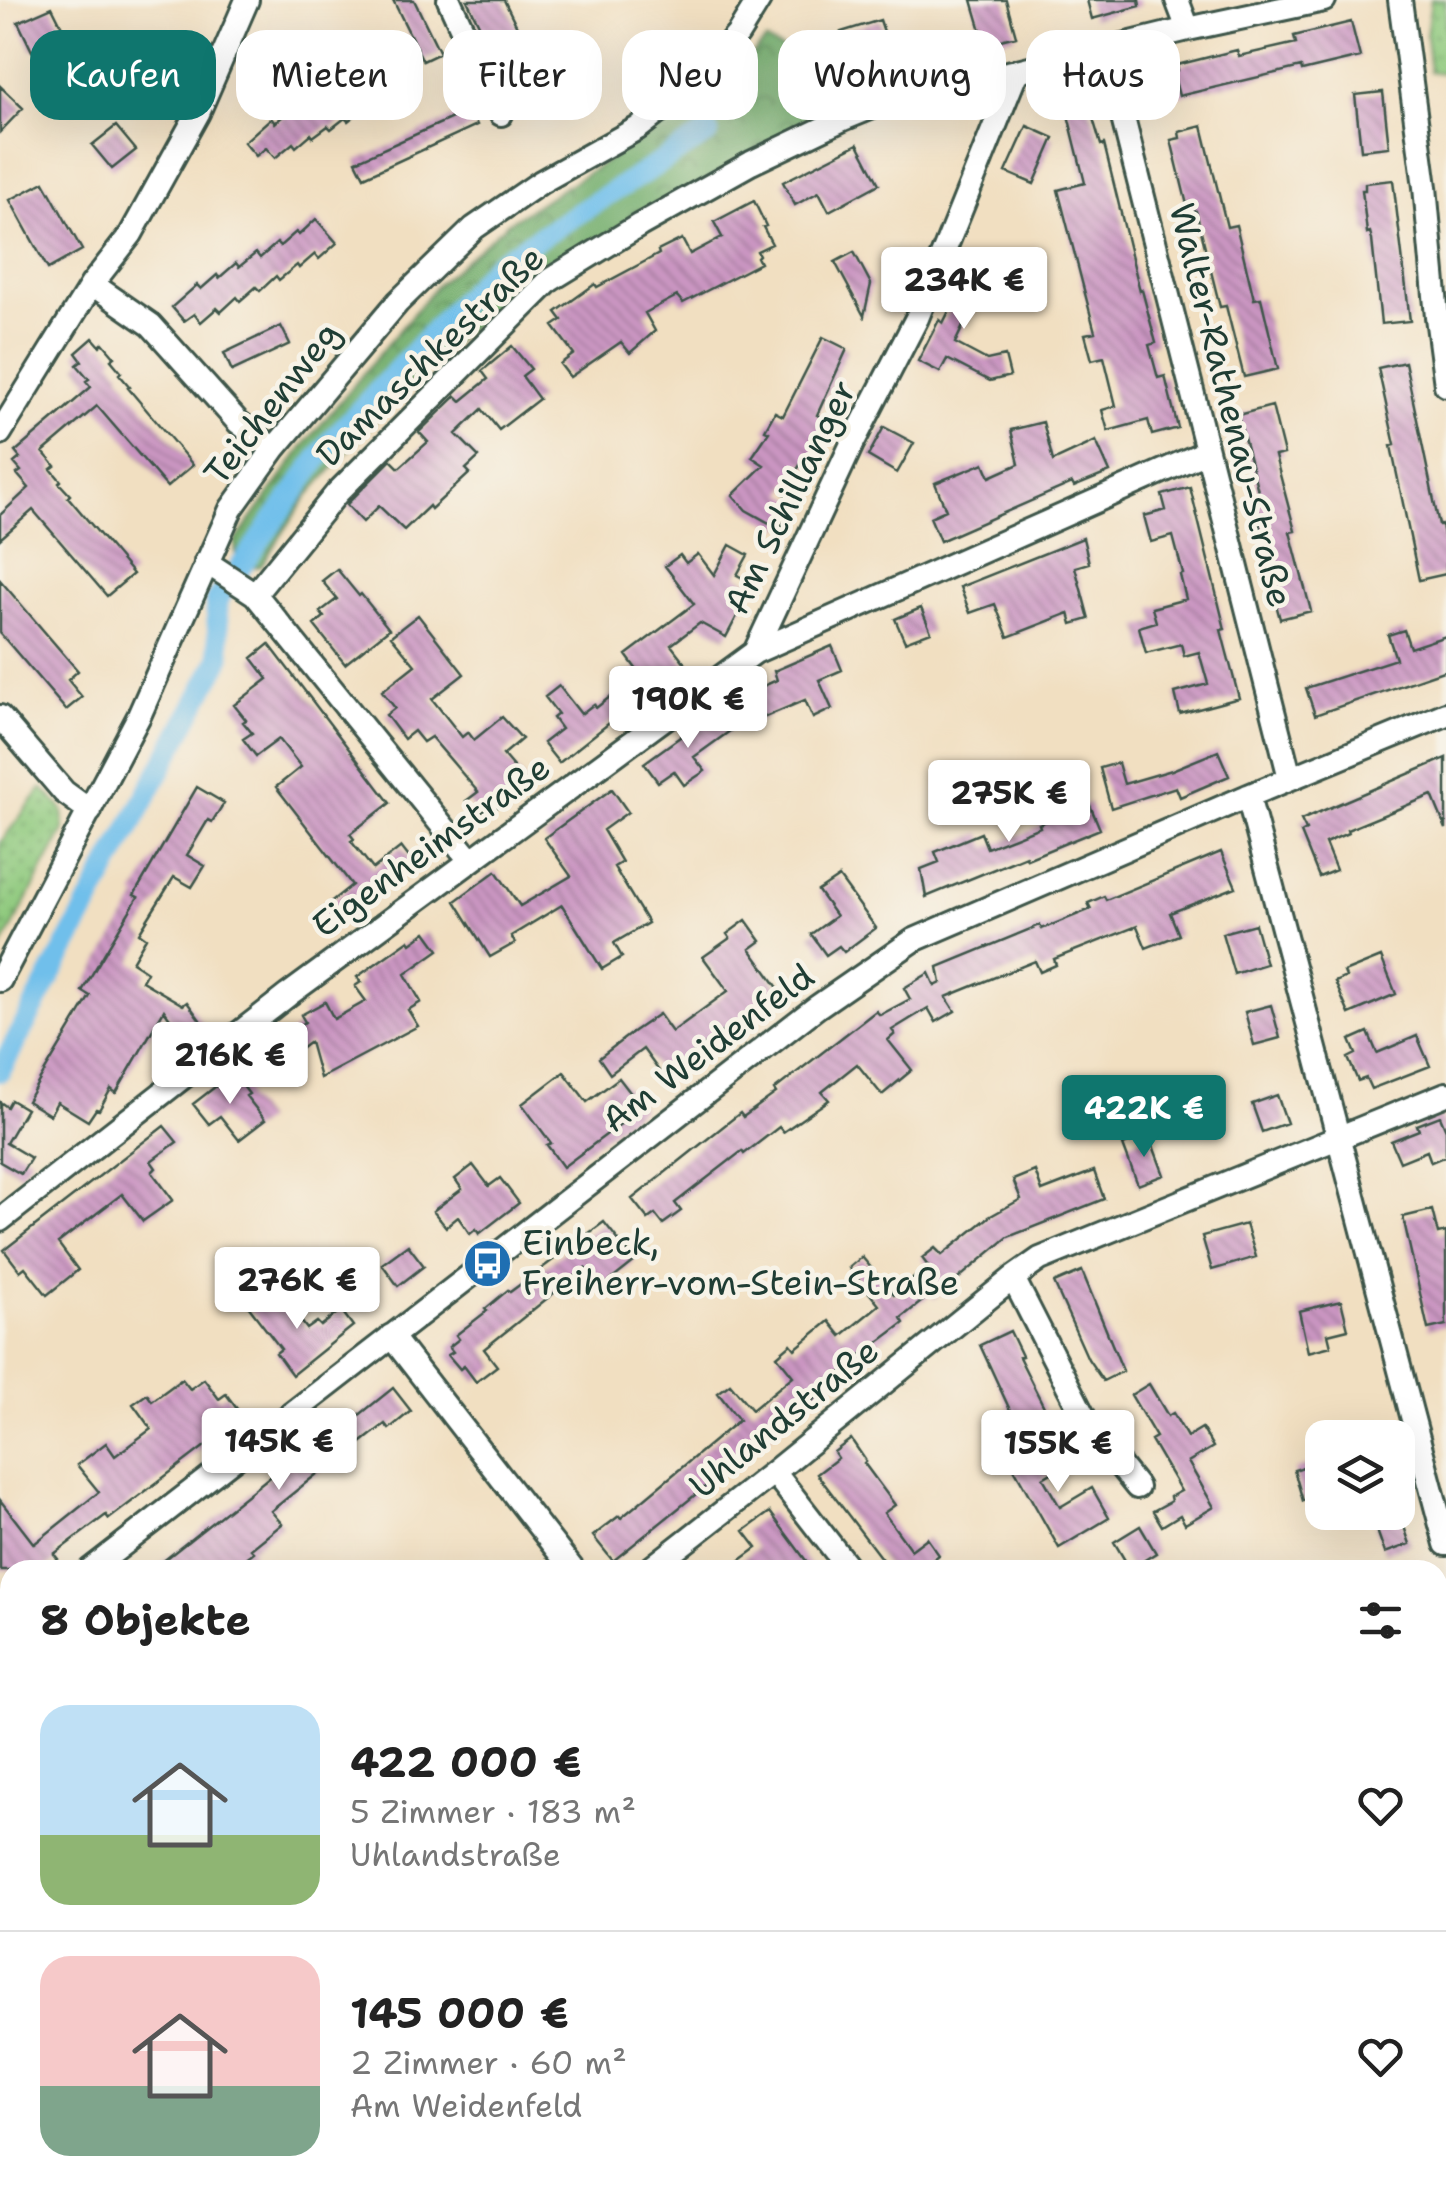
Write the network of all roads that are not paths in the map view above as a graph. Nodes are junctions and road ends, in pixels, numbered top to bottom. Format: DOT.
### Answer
graph roads {
  1 [pos="247,0"];
  2 [pos="449,0"];
  3 [pos="759,0"];
  4 [pos="1177,0"];
  5 [pos="1324,0"];
  6 [pos="1400,0"];
  7 [pos="1188,29"];
  8 [pos="463,30"];
  9 [pos="1180,31"];
  10 [pos="1026,68"];
  11 [pos="1017,70"];
  12 [pos="1123,120"];
  13 [pos="1436,187"];
  14 [pos="92,284"];
  15 [pos="1441,317"];
  16 [pos="1446,385"];
  17 [pos="0,433"];
  18 [pos="274,449"];
  19 [pos="1206,452"];
  20 [pos="207,562"];
  21 [pos="254,594"];
  22 [pos="755,652"];
  23 [pos="1446,714"];
  24 [pos="0,718"];
  25 [pos="1290,778"];
  26 [pos="1248,796"];
  27 [pos="90,811"];
  28 [pos="470,860"];
  29 [pos="0,980"];
  30 [pos="1446,1094"];
  31 [pos="1337,1138"];
  32 [pos="0,1220"];
  33 [pos="1012,1278"];
  34 [pos="391,1336"];
  35 [pos="774,1472"];
  36 [pos="1137,1487"];
  37 [pos="1446,1544"];
  38 [pos="103,1560"];
  39 [pos="564,1560"];
  40 [pos="662,1560"];
  41 [pos="842,1560"];
  1 -- 14 [label="street"];
  2 -- 8 [label="street"];
  3 -- 18 [label="street, Teichenweg"];
  4 -- 7 [label="street"];
  5 -- 7 [label="street, Damaschkestraße"];
  6 -- 13 [label="street"];
  7 -- 9 [label="street, Damaschkestraße"];
  10 -- 11 [label="street, Damaschkestraße"];
  11 -- 21 [label="street, Damaschkestraße"];
  11 -- 22 [label="street, Am Schillanger"];
  12 -- 19 [label="street, Walter-Rathenau-Straße"];
  13 -- 15 [label="street"];
  14 -- 17 [label="street"];
  14 -- 18 [label="street"];
  15 -- 16 [label="street"];
  18 -- 20 [label="street, Teichenweg"];
  19 -- 22 [label="street, Eigenheimstraße"];
  19 -- 25 [label="street, Walter-Rathenau-Straße"];
  20 -- 21 [label="street"];
  20 -- 27 [label="street, Teichenweg"];
  21 -- 28 [label="street"];
  22 -- 28 [label="street, Eigenheimstraße"];
  23 -- 25 [label="street, Am Weidenfeld"];
  24 -- 27 [label="street"];
  25 -- 26 [label="street, Am Weidenfeld"];
  26 -- 31 [label="street"];
  26 -- 34 [label="street, Am Weidenfeld"];
  27 -- 29 [label="street, Teichenweg"];
  28 -- 32 [label="street, Eigenheimstraße"];
  30 -- 31 [label="street, Uhlandstraße"];
  31 -- 33 [label="street, Uhlandstraße"];
  31 -- 37 [label="street"];
  33 -- 35 [label="street, Uhlandstraße"];
  33 -- 36 [label="street"];
  34 -- 38 [label="street, Am Weidenfeld"];
  34 -- 39 [label="street"];
  35 -- 40 [label="street, Uhlandstraße"];
  35 -- 41 [label="street"];
}
